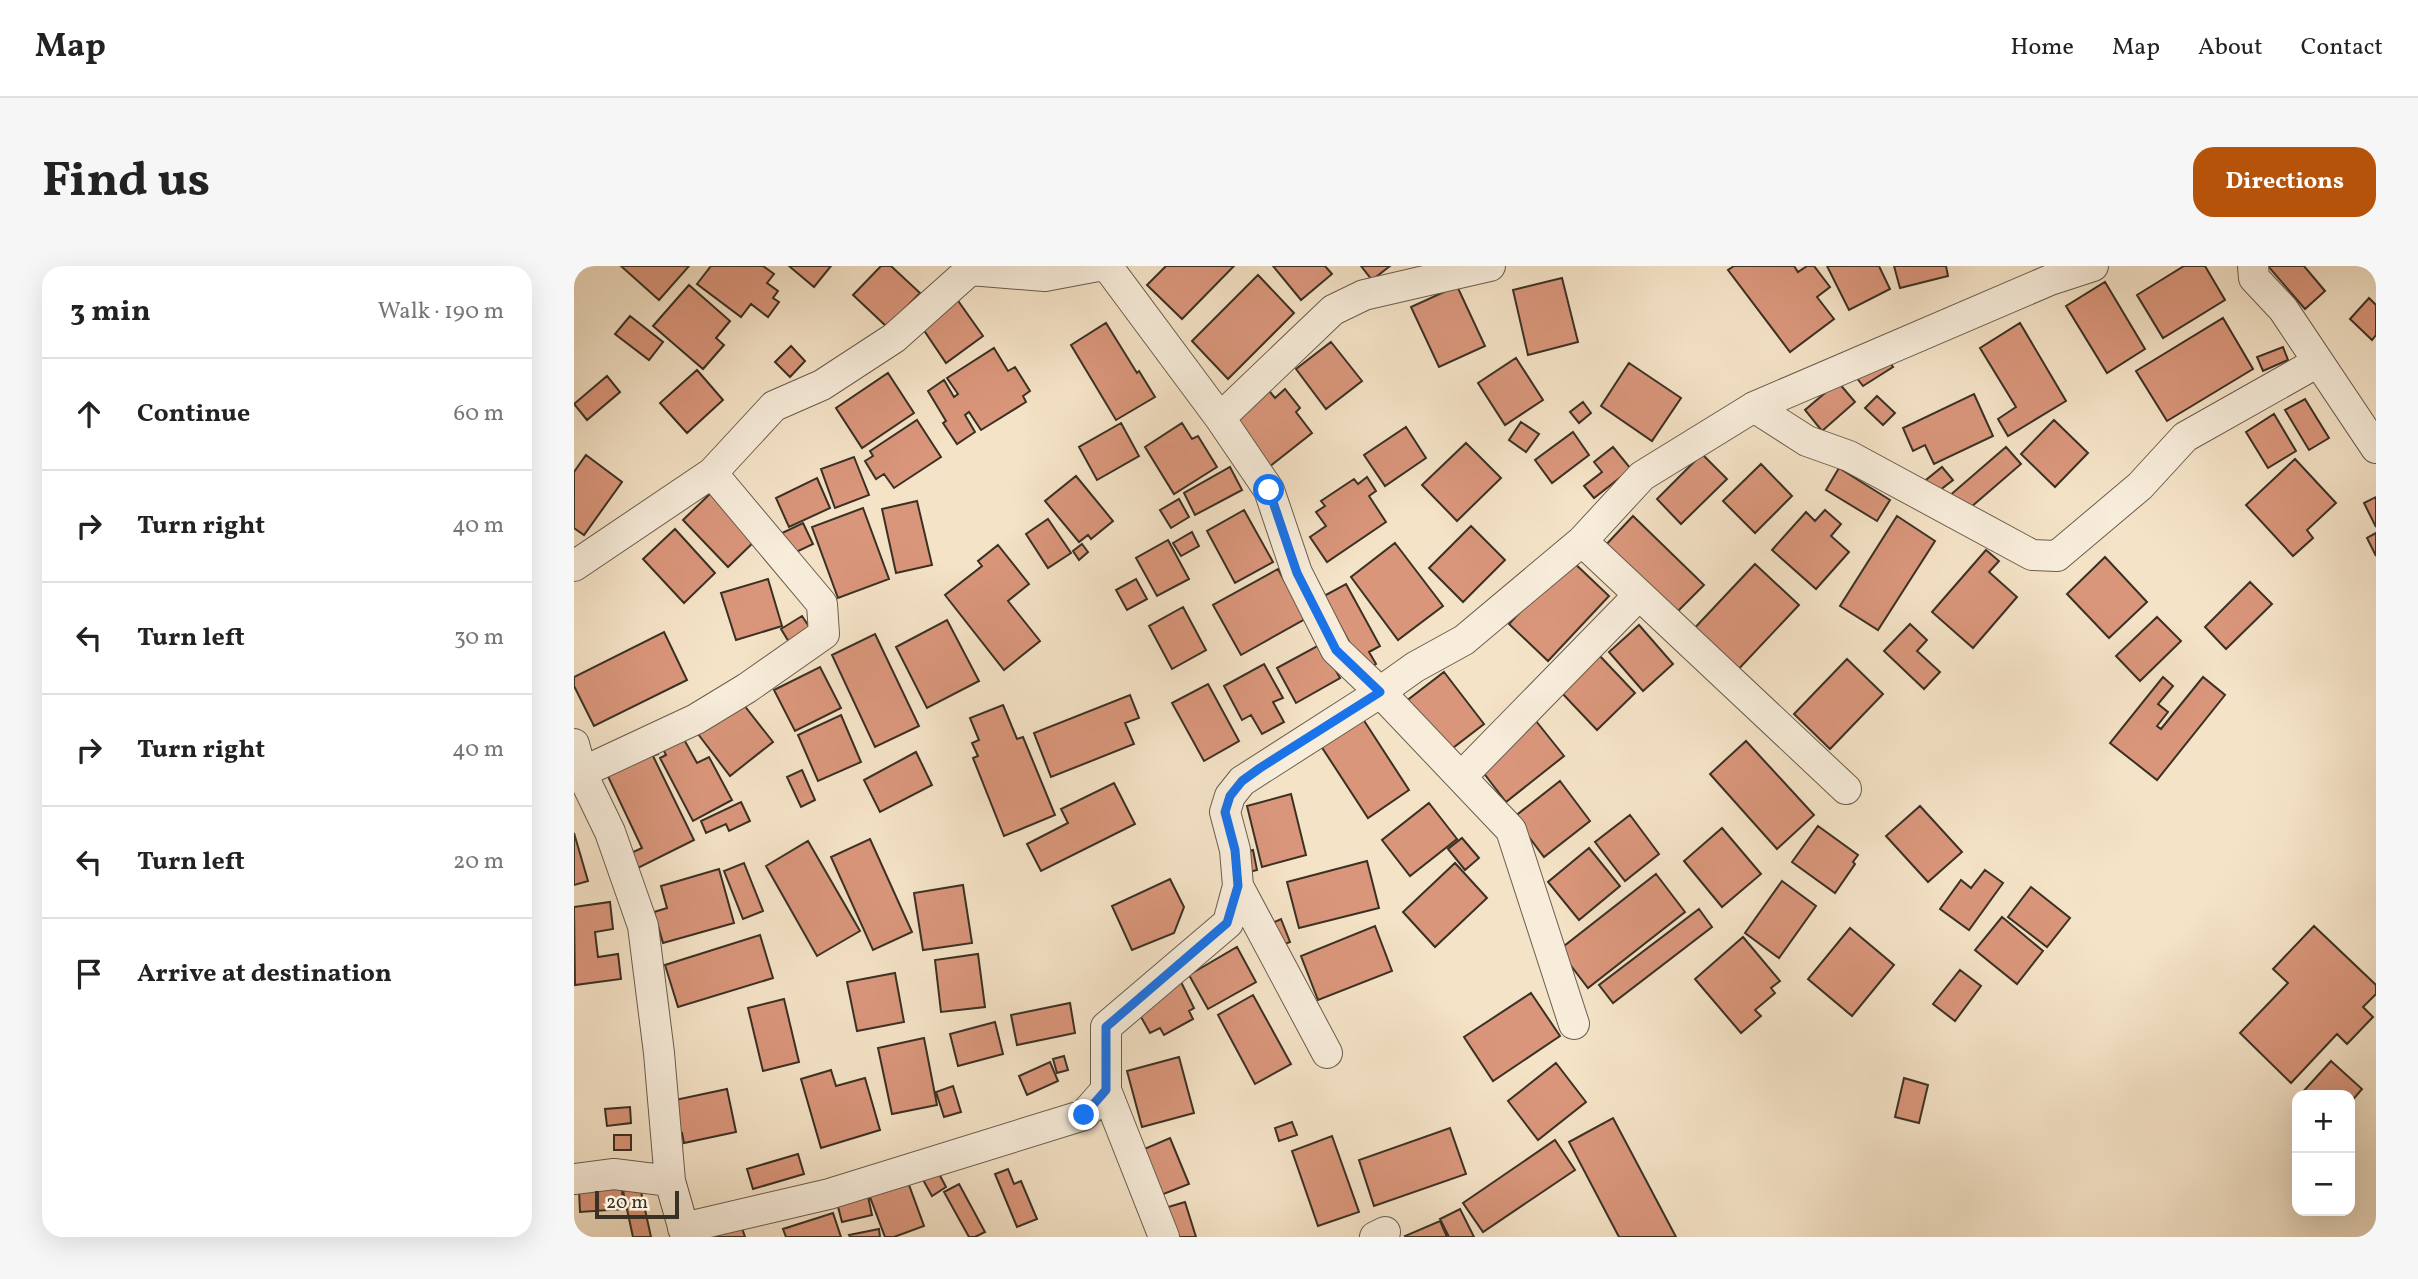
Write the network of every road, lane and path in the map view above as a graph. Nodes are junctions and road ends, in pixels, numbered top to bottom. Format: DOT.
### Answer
graph roads {
  1 [pos="1098,266"];
  2 [pos="1107,266"];
  3 [pos="1490,266"];
  4 [pos="2093,266"];
  5 [pos="2253,266"];
  6 [pos="2318,362"];
  7 [pos="1754,407"];
  8 [pos="1220,418"];
  9 [pos="2376,448"];
  10 [pos="712,473"];
  11 [pos="1582,541"];
  12 [pos="574,566"];
  13 [pos="1639,595"];
  14 [pos="1380,692"];
  15 [pos="574,744"];
  16 [pos="578,775"];
  17 [pos="1461,777"];
  18 [pos="1846,789"];
  19 [pos="1238,886"];
  20 [pos="1574,1024"];
  21 [pos="1327,1053"];
  22 [pos="1106,1090"];
  23 [pos="574,1179"];
  24 [pos="670,1181"];
  25 [pos="684,1233"];
  26 [pos="1164,1237"];
  1 -- 10 [label="street"];
  2 -- 8 [label="street"];
  3 -- 8 [label="street"];
  4 -- 7 [label="street"];
  5 -- 6 [label="street"];
  6 -- 7 [label="street"];
  6 -- 9 [label="street"];
  7 -- 11 [label="street"];
  8 -- 14 [label="street"];
  10 -- 12 [label="street"];
  10 -- 16 [label="street"];
  11 -- 13 [label="street"];
  11 -- 14 [label="street"];
  13 -- 17 [label="street"];
  13 -- 18 [label="street"];
  14 -- 17 [label="street"];
  14 -- 19 [label="street"];
  15 -- 16 [label="street"];
  16 -- 24 [label="street"];
  17 -- 20 [label="street"];
  19 -- 21 [label="street"];
  19 -- 22 [label="street"];
  22 -- 25 [label="street"];
  22 -- 26 [label="street"];
  23 -- 24 [label="street"];
  24 -- 25 [label="street"];
}
